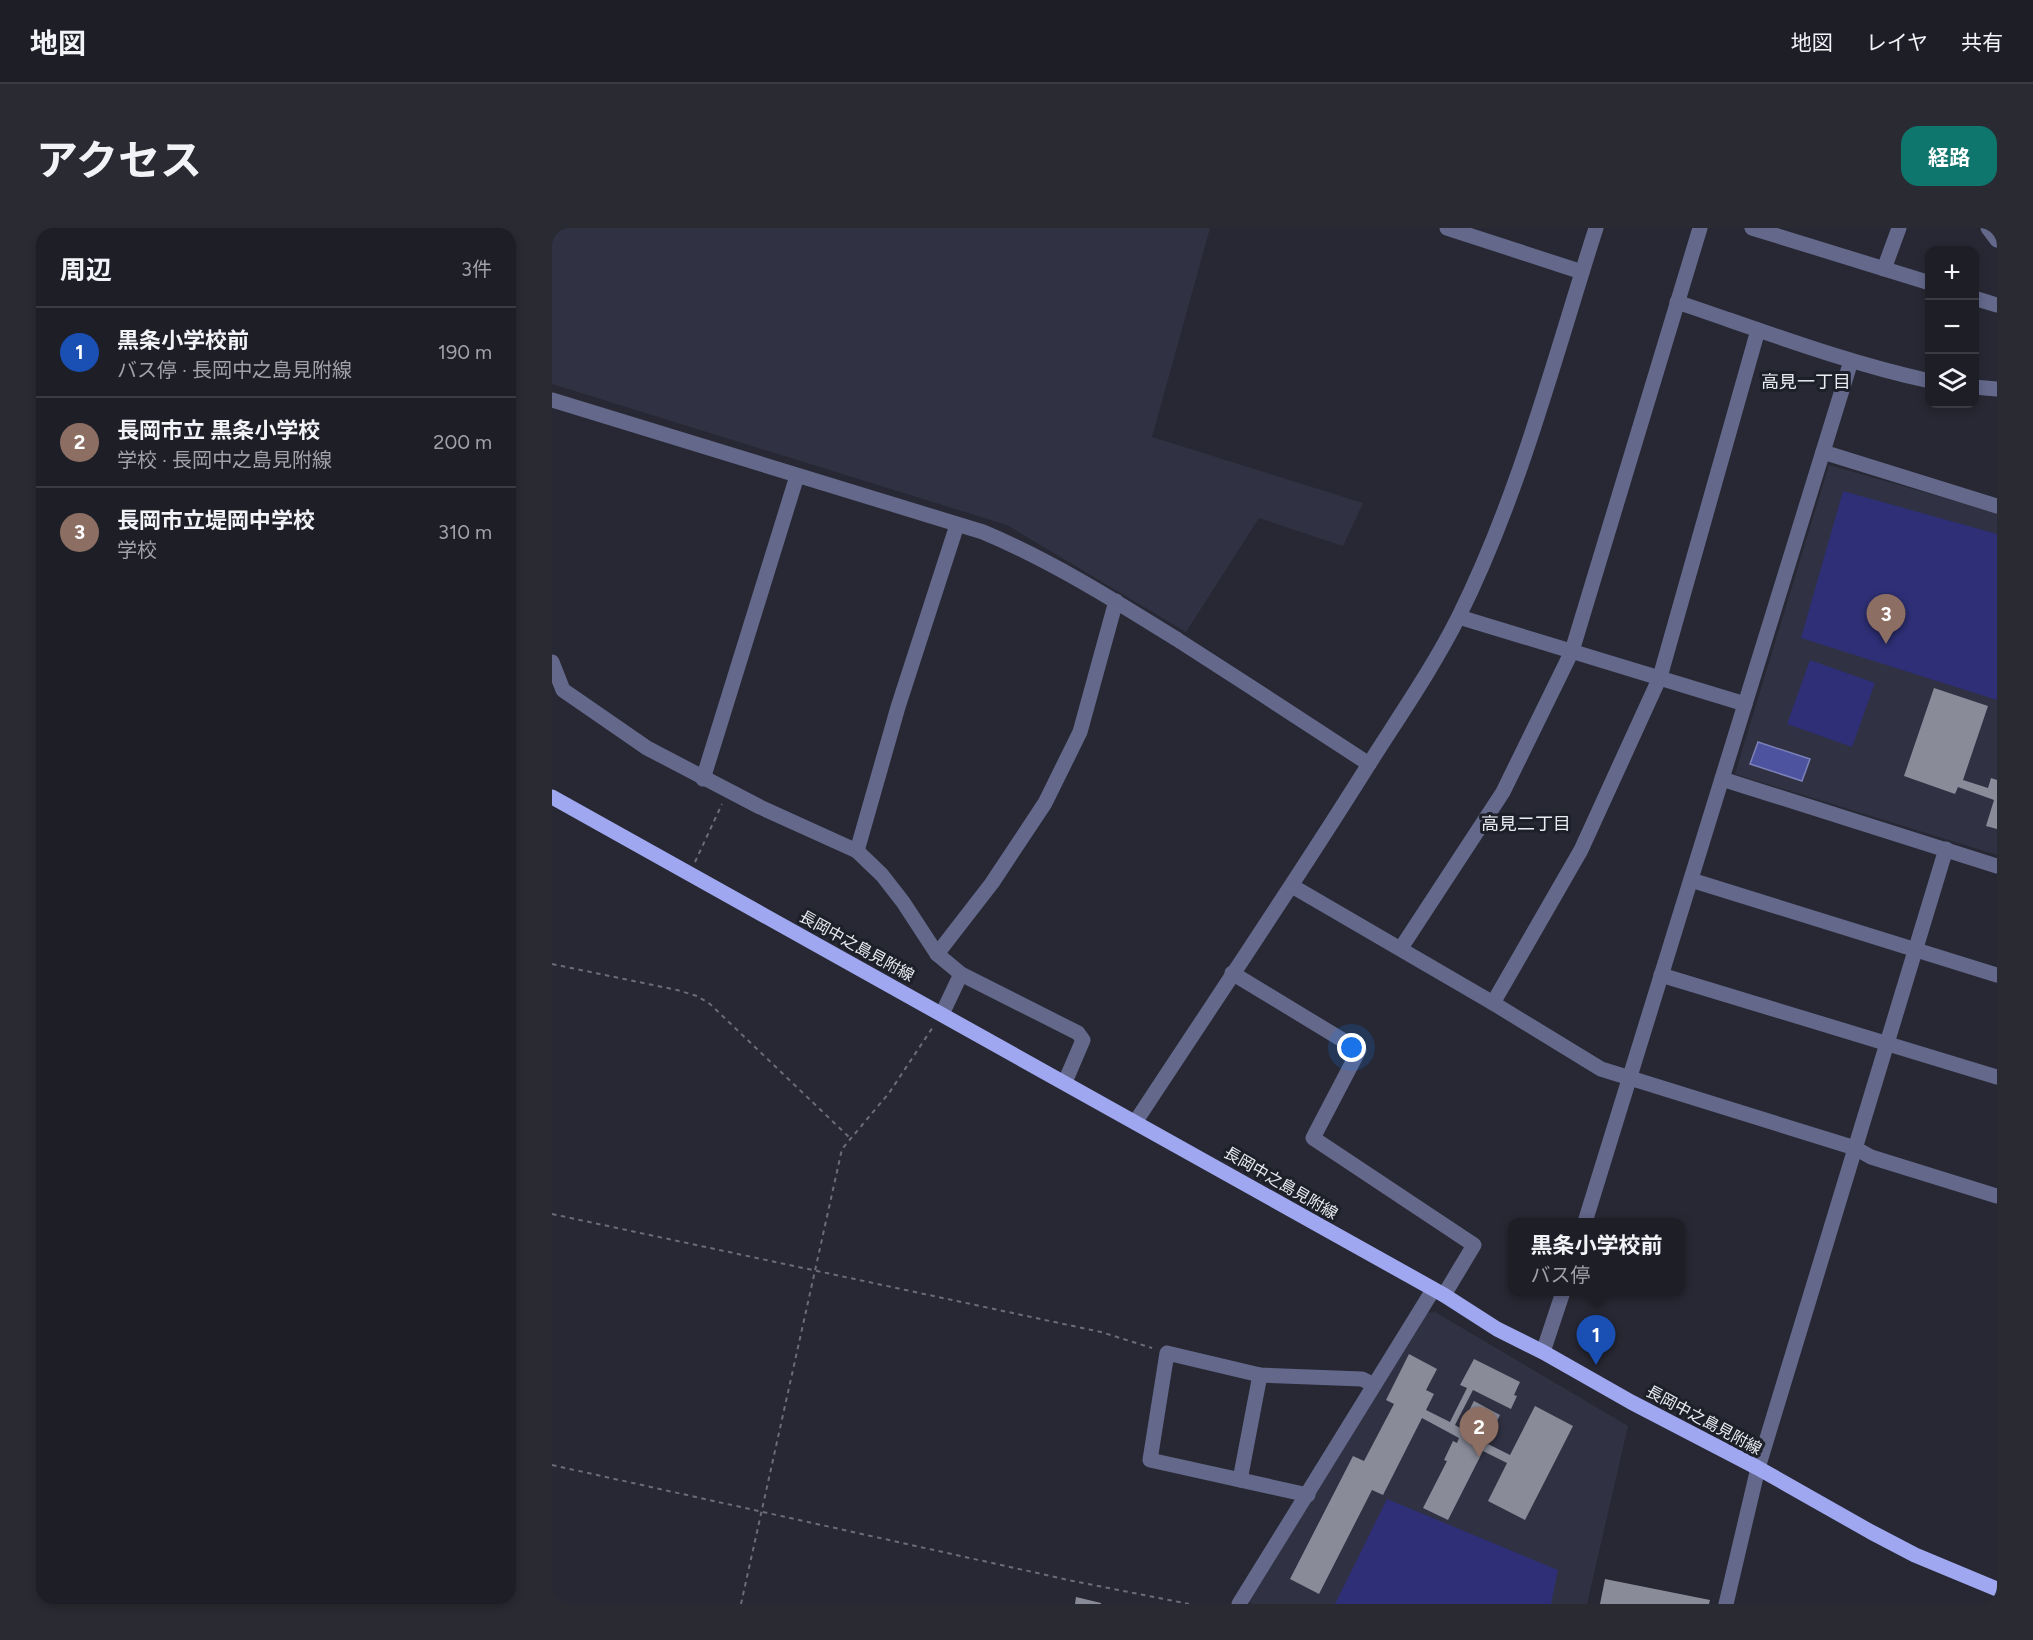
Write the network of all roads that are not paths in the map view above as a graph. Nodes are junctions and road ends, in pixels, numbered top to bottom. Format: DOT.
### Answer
graph roads {
  1 [pos="1447,228"];
  2 [pos="1596,228"];
  3 [pos="1700,228"];
  4 [pos="1752,228"];
  5 [pos="1899,228"];
  6 [pos="1988,228"];
  7 [pos="1798,235"];
  8 [pos="1997,240"];
  9 [pos="1884,269"];
  10 [pos="1582,272"];
  11 [pos="1925,283"];
  12 [pos="1979,300"];
  13 [pos="1677,302"];
  14 [pos="1997,305"];
  15 [pos="1758,330"];
  16 [pos="1851,361"];
  17 [pos="1925,380"];
  18 [pos="1979,387"];
  19 [pos="1997,389"];
  20 [pos="552,400"];
  21 [pos="1823,452"];
  22 [pos="797,476"];
  23 [pos="1997,506"];
  24 [pos="957,525"];
  25 [pos="1116,601"];
  26 [pos="1459,617"];
  27 [pos="1572,651"];
  28 [pos="552,662"];
  29 [pos="1660,677"];
  30 [pos="1745,704"];
  31 [pos="1369,764"];
  32 [pos="703,779"];
  33 [pos="1722,779"];
  34 [pos="552,797"];
  35 [pos="1946,849"];
  36 [pos="857,851"];
  37 [pos="1997,866"];
  38 [pos="1691,879"];
  39 [pos="1292,886"];
  40 [pos="1401,948"];
  41 [pos="1916,948"];
  42 [pos="937,954"];
  43 [pos="1232,973"];
  44 [pos="961,974"];
  45 [pos="1661,975"];
  46 [pos="1997,975"];
  47 [pos="1493,1003"];
  48 [pos="942,1014"];
  49 [pos="1887,1043"];
  50 [pos="1629,1077"];
  51 [pos="1997,1077"];
  52 [pos="1065,1082"];
  53 [pos="1136,1121"];
  54 [pos="1855,1148"];
  55 [pos="1997,1196"];
  56 [pos="1586,1218"];
  57 [pos="1439,1293"];
  58 [pos="1562,1296"];
  59 [pos="1543,1352"];
  60 [pos="1260,1375"];
  61 [pos="1374,1385"];
  62 [pos="1758,1468"];
  63 [pos="1240,1480"];
  64 [pos="1308,1495"];
  65 [pos="1997,1589"];
  66 [pos="1239,1604"];
  67 [pos="1726,1604"];
  1 -- 10 [label="street"];
  2 -- 10 [label="street"];
  3 -- 13 [label="street"];
  4 -- 7 [label="street"];
  5 -- 9 [label="street"];
  6 -- 8 [label="street"];
  7 -- 9 [label="street"];
  9 -- 11 [label="street"];
  10 -- 26 [label="street"];
  12 -- 14 [label="street"];
  13 -- 15 [label="street"];
  13 -- 27 [label="street"];
  15 -- 16 [label="street"];
  15 -- 29 [label="street"];
  16 -- 17 [label="street"];
  16 -- 21 [label="street"];
  18 -- 19 [label="street"];
  20 -- 22 [label="street"];
  21 -- 23 [label="street"];
  21 -- 30 [label="street"];
  22 -- 24 [label="street"];
  22 -- 32 [label="street"];
  24 -- 25 [label="street"];
  24 -- 36 [label="street"];
  25 -- 31 [label="street"];
  25 -- 42 [label="street"];
  26 -- 27 [label="street"];
  26 -- 31 [label="street"];
  27 -- 29 [label="street"];
  27 -- 40 [label="street"];
  28 -- 32 [label="street"];
  29 -- 30 [label="street"];
  29 -- 47 [label="street"];
  30 -- 33 [label="street"];
  31 -- 39 [label="street"];
  32 -- 36 [label="street"];
  33 -- 35 [label="street"];
  33 -- 38 [label="street"];
  34 -- 48 [label="main road, 長岡中之島見附線"];
  35 -- 37 [label="street"];
  35 -- 41 [label="street"];
  36 -- 42 [label="street"];
  38 -- 41 [label="street"];
  38 -- 45 [label="street"];
  39 -- 40 [label="street"];
  39 -- 43 [label="street"];
  40 -- 47 [label="street"];
  41 -- 46 [label="street"];
  41 -- 49 [label="street"];
  42 -- 44 [label="street"];
  43 -- 53 [label="street"];
  43 -- 57 [label="street"];
  44 -- 48 [label="street"];
  44 -- 52 [label="street"];
  45 -- 49 [label="street"];
  45 -- 50 [label="street"];
  47 -- 50 [label="street"];
  48 -- 52 [label="main road, 長岡中之島見附線"];
  49 -- 51 [label="street"];
  49 -- 54 [label="street"];
  50 -- 54 [label="street"];
  50 -- 56 [label="street"];
  52 -- 53 [label="main road, 長岡中之島見附線"];
  53 -- 57 [label="main road, 長岡中之島見附線"];
  54 -- 55 [label="street"];
  54 -- 62 [label="street"];
  57 -- 59 [label="main road, 長岡中之島見附線"];
  57 -- 61 [label="street"];
  58 -- 59 [label="street"];
  59 -- 62 [label="main road, 長岡中之島見附線"];
  60 -- 61 [label="street"];
  60 -- 63 [label="street"];
  60 -- 63 [label="street"];
  61 -- 64 [label="street"];
  62 -- 65 [label="main road, 長岡中之島見附線"];
  62 -- 67 [label="street"];
  63 -- 64 [label="street"];
  64 -- 66 [label="street"];
}
